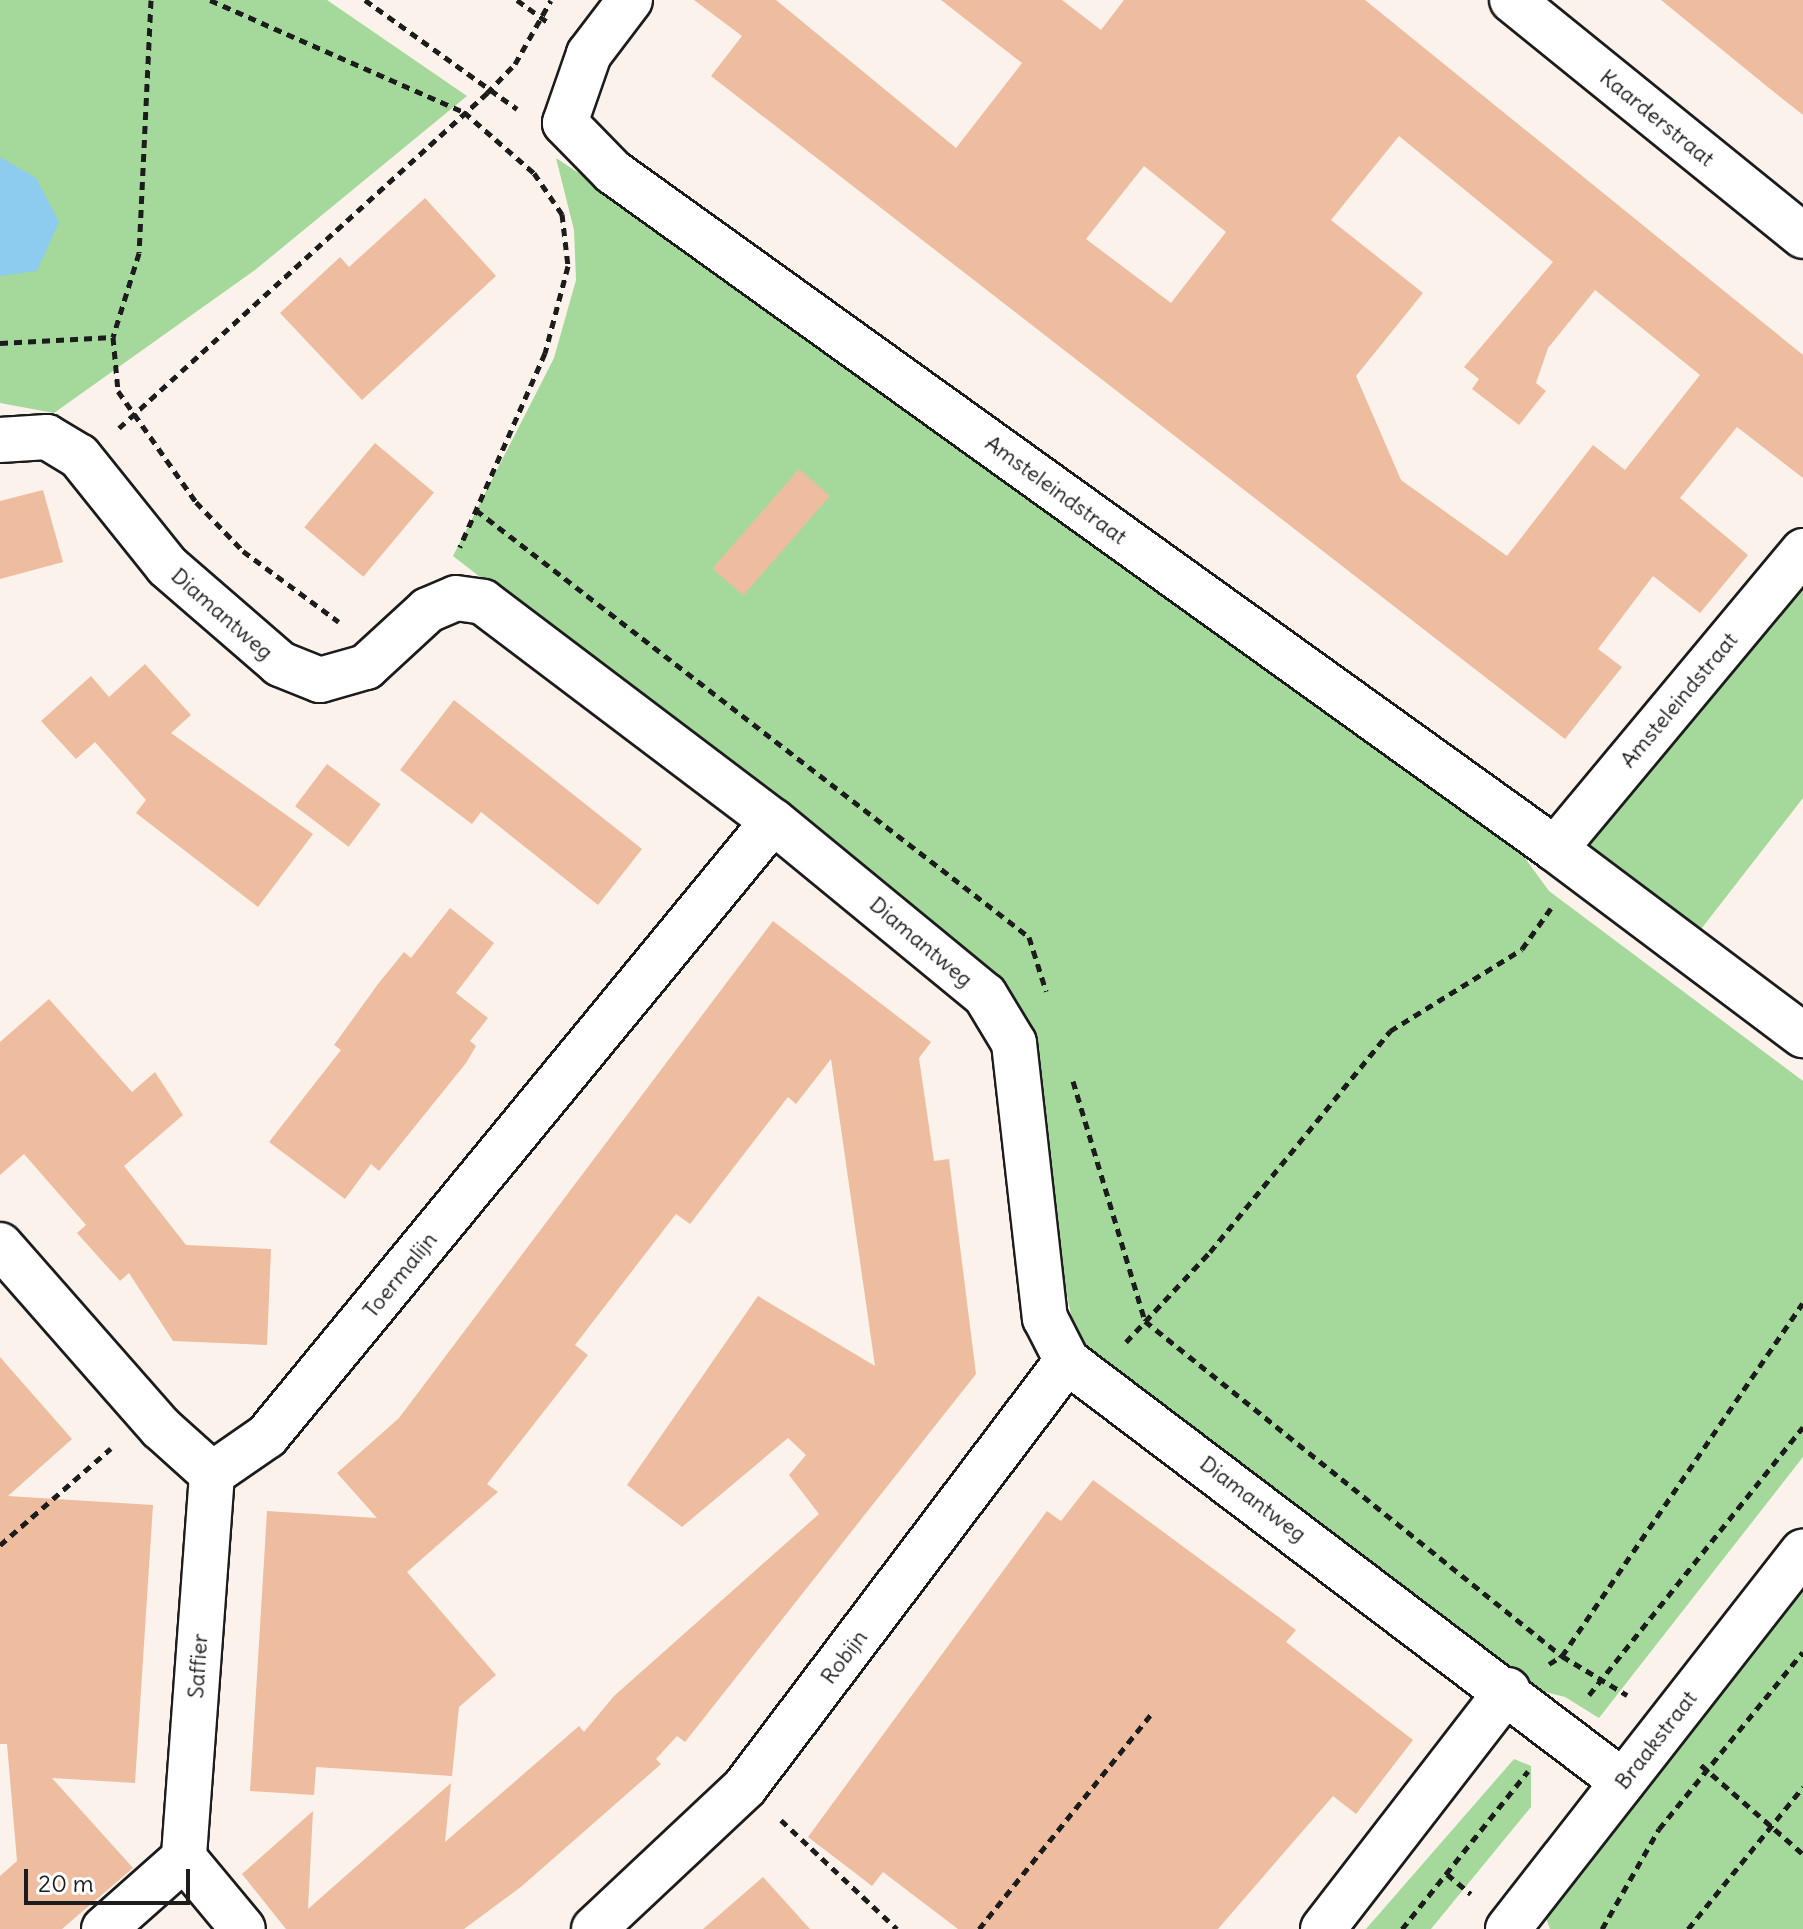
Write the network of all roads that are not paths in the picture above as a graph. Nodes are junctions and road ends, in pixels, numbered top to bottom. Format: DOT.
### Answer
graph roads {
  1 [pos="630,0"];
  2 [pos="1512,0"];
  3 [pos="1803,236"];
  4 [pos="0,440"];
  5 [pos="1803,551"];
  6 [pos="773,821"];
  7 [pos="1567,858"];
  8 [pos="1803,1035"];
  9 [pos="0,1245"];
  10 [pos="1080,1370"];
  11 [pos="212,1474"];
  12 [pos="1803,1551"];
  13 [pos="1508,1690"];
  14 [pos="1623,1782"];
  15 [pos="184,1858"];
  16 [pos="1510,1928"];
  17 [pos="104,1929"];
  18 [pos="243,1929"];
  19 [pos="594,1929"];
  20 [pos="1323,1929"];
  1 -- 7 [label="street, Amsteleindstraat"];
  2 -- 3 [label="street, Kaarderstraat"];
  4 -- 6 [label="street, Diamantweg"];
  5 -- 7 [label="street, Amsteleindstraat"];
  6 -- 10 [label="street, Diamantweg"];
  6 -- 11 [label="street, Toermalijn"];
  7 -- 8 [label="street, Amsteleindstraat"];
  9 -- 11 [label="street"];
  10 -- 13 [label="street, Diamantweg"];
  10 -- 19 [label="street, Robijn"];
  11 -- 15 [label="street, Saffier"];
  12 -- 14 [label="street, Braakstraat"];
  13 -- 14 [label="street, Diamantweg"];
  13 -- 20 [label="street"];
  14 -- 16 [label="street, Braakstraat"];
  15 -- 17 [label="street"];
  15 -- 18 [label="street"];
}
